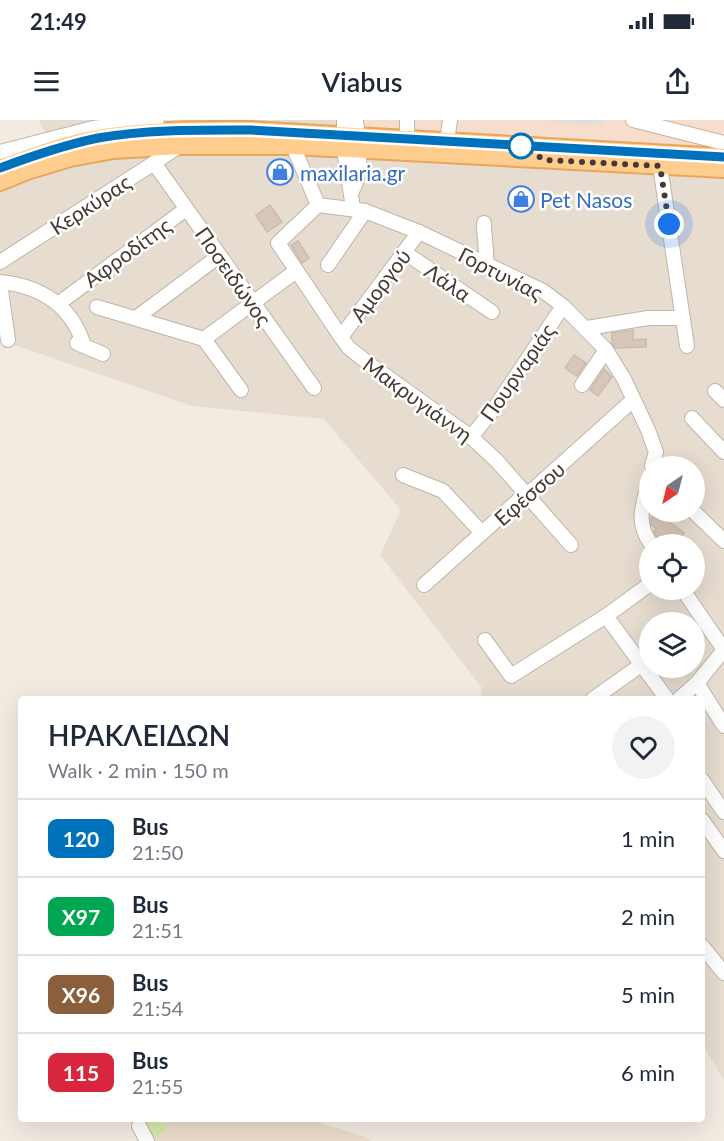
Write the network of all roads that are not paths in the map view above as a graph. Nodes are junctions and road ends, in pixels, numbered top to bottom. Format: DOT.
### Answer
graph roads {
  1 [pos="157,120"];
  2 [pos="407,120"];
  3 [pos="450,120"];
  4 [pos="633,120"];
  5 [pos="350,135"];
  6 [pos="407,139"];
  7 [pos="447,142"];
  8 [pos="724,143"];
  9 [pos="178,146"];
  10 [pos="293,146"];
  11 [pos="0,152"];
  12 [pos="724,157"];
  13 [pos="154,163"];
  14 [pos="660,166"];
  15 [pos="0,168"];
  16 [pos="724,169"];
  17 [pos="0,182"];
  18 [pos="318,205"];
  19 [pos="186,209"];
  20 [pos="359,210"];
  21 [pos="484,224"];
  22 [pos="419,232"];
  23 [pos="404,252"];
  24 [pos="219,256"];
  25 [pos="0,262"];
  26 [pos="486,264"];
  27 [pos="327,265"];
  28 [pos="296,271"];
  29 [pos="0,282"];
  30 [pos="63,299"];
  31 [pos="253,303"];
  32 [pos="562,306"];
  33 [pos="97,307"];
  34 [pos="492,312"];
  35 [pos="136,318"];
  36 [pos="683,318"];
  37 [pos="587,328"];
  38 [pos="341,337"];
  39 [pos="204,339"];
  40 [pos="8,340"];
  41 [pos="687,346"];
  42 [pos="606,350"];
  43 [pos="103,354"];
  44 [pos="582,385"];
  45 [pos="314,388"];
  46 [pos="241,390"];
  47 [pos="633,400"];
  48 [pos="692,418"];
  49 [pos="471,437"];
  50 [pos="724,452"];
  51 [pos="655,456"];
  52 [pos="402,475"];
  53 [pos="526,496"];
  54 [pos="704,522"];
  55 [pos="482,533"];
  56 [pos="724,541"];
  57 [pos="571,545"];
  58 [pos="424,585"];
  59 [pos="639,592"];
  60 [pos="690,600"];
  61 [pos="606,616"];
  62 [pos="485,640"];
  63 [pos="724,650"];
  64 [pos="639,662"];
  65 [pos="639,666"];
  66 [pos="651,678"];
  67 [pos="697,683"];
  68 [pos="597,696"];
  69 [pos="665,696"];
  70 [pos="682,696"];
  71 [pos="724,726"];
  72 [pos="705,784"];
  73 [pos="724,812"];
  74 [pos="705,822"];
  75 [pos="718,832"];
  76 [pos="724,851"];
  77 [pos="705,950"];
  78 [pos="724,973"];
  79 [pos="139,1126"];
  80 [pos="147,1141"];
  1 -- 11 [label="street"];
  2 -- 6 [label="street"];
  3 -- 7 [label="street"];
  4 -- 8 [label="street"];
  5 -- 6 [label="main road"];
  5 -- 10 [label="main road"];
  5 -- 14 [label="main road"];
  5 -- 15 [label="main road"];
  5 -- 20 [label="street"];
  6 -- 7 [label="main road"];
  7 -- 12 [label="main road"];
  9 -- 10 [label="main road"];
  9 -- 13 [label="street, Κερκύρας"];
  9 -- 17 [label="main road"];
  10 -- 18 [label="street"];
  13 -- 19 [label="street, Ποσειδώνος"];
  13 -- 25 [label="street, Κερκύρας"];
  14 -- 16 [label="main road"];
  14 -- 36 [label="street"];
  18 -- 20 [label="street, Γορτυνίας"];
  18 -- 28 [label="street, Μακρυγιάννη"];
  19 -- 24 [label="street, Ποσειδώνος"];
  19 -- 30 [label="street, Αφροδίτης"];
  20 -- 22 [label="street, Γορτυνίας"];
  20 -- 27 [label="street"];
  21 -- 26 [label="street"];
  22 -- 23 [label="street, Αμοργού"];
  22 -- 26 [label="street, Γορτυνίας"];
  23 -- 34 [label="street, Λάλα"];
  23 -- 38 [label="street, Αμοργού"];
  24 -- 31 [label="street, Ποσειδώνος"];
  24 -- 35 [label="street"];
  26 -- 32 [label="street, Γορτυνίας"];
  28 -- 31 [label="street"];
  28 -- 38 [label="street, Μακρυγιάννη"];
  29 -- 30 [label="street"];
  29 -- 40 [label="street"];
  30 -- 43 [label="street"];
  31 -- 39 [label="street"];
  31 -- 45 [label="street, Ποσειδώνος"];
  32 -- 37 [label="street, Γορτυνίας"];
  32 -- 49 [label="street, Πουρναριάς"];
  33 -- 35 [label="street"];
  35 -- 39 [label="street"];
  36 -- 37 [label="street"];
  36 -- 41 [label="street"];
  37 -- 42 [label="street, Γορτυνίας"];
  38 -- 49 [label="street, Μακρυγιάννη"];
  39 -- 46 [label="street"];
  42 -- 44 [label="street"];
  42 -- 47 [label="street, Γορτυνίας"];
  47 -- 51 [label="street, Γορτυνίας"];
  47 -- 53 [label="street, Εφέσσου"];
  48 -- 50 [label="street"];
  49 -- 53 [label="street, Μακρυγιάννη"];
  52 -- 55 [label="street"];
  53 -- 55 [label="street, Εφέσσου"];
  53 -- 57 [label="street, Μακρυγιάννη"];
  54 -- 56 [label="street"];
  55 -- 58 [label="street, Εφέσσου"];
  59 -- 61 [label="street"];
  60 -- 63 [label="street"];
  61 -- 62 [label="street"];
  61 -- 64 [label="street"];
  63 -- 67 [label="street"];
  65 -- 68 [label="street"];
  66 -- 69 [label="street"];
  67 -- 70 [label="street"];
  67 -- 71 [label="street"];
  72 -- 73 [label="street"];
  74 -- 75 [label="street"];
  75 -- 76 [label="street"];
  77 -- 78 [label="street"];
  79 -- 80 [label="street"];
}
